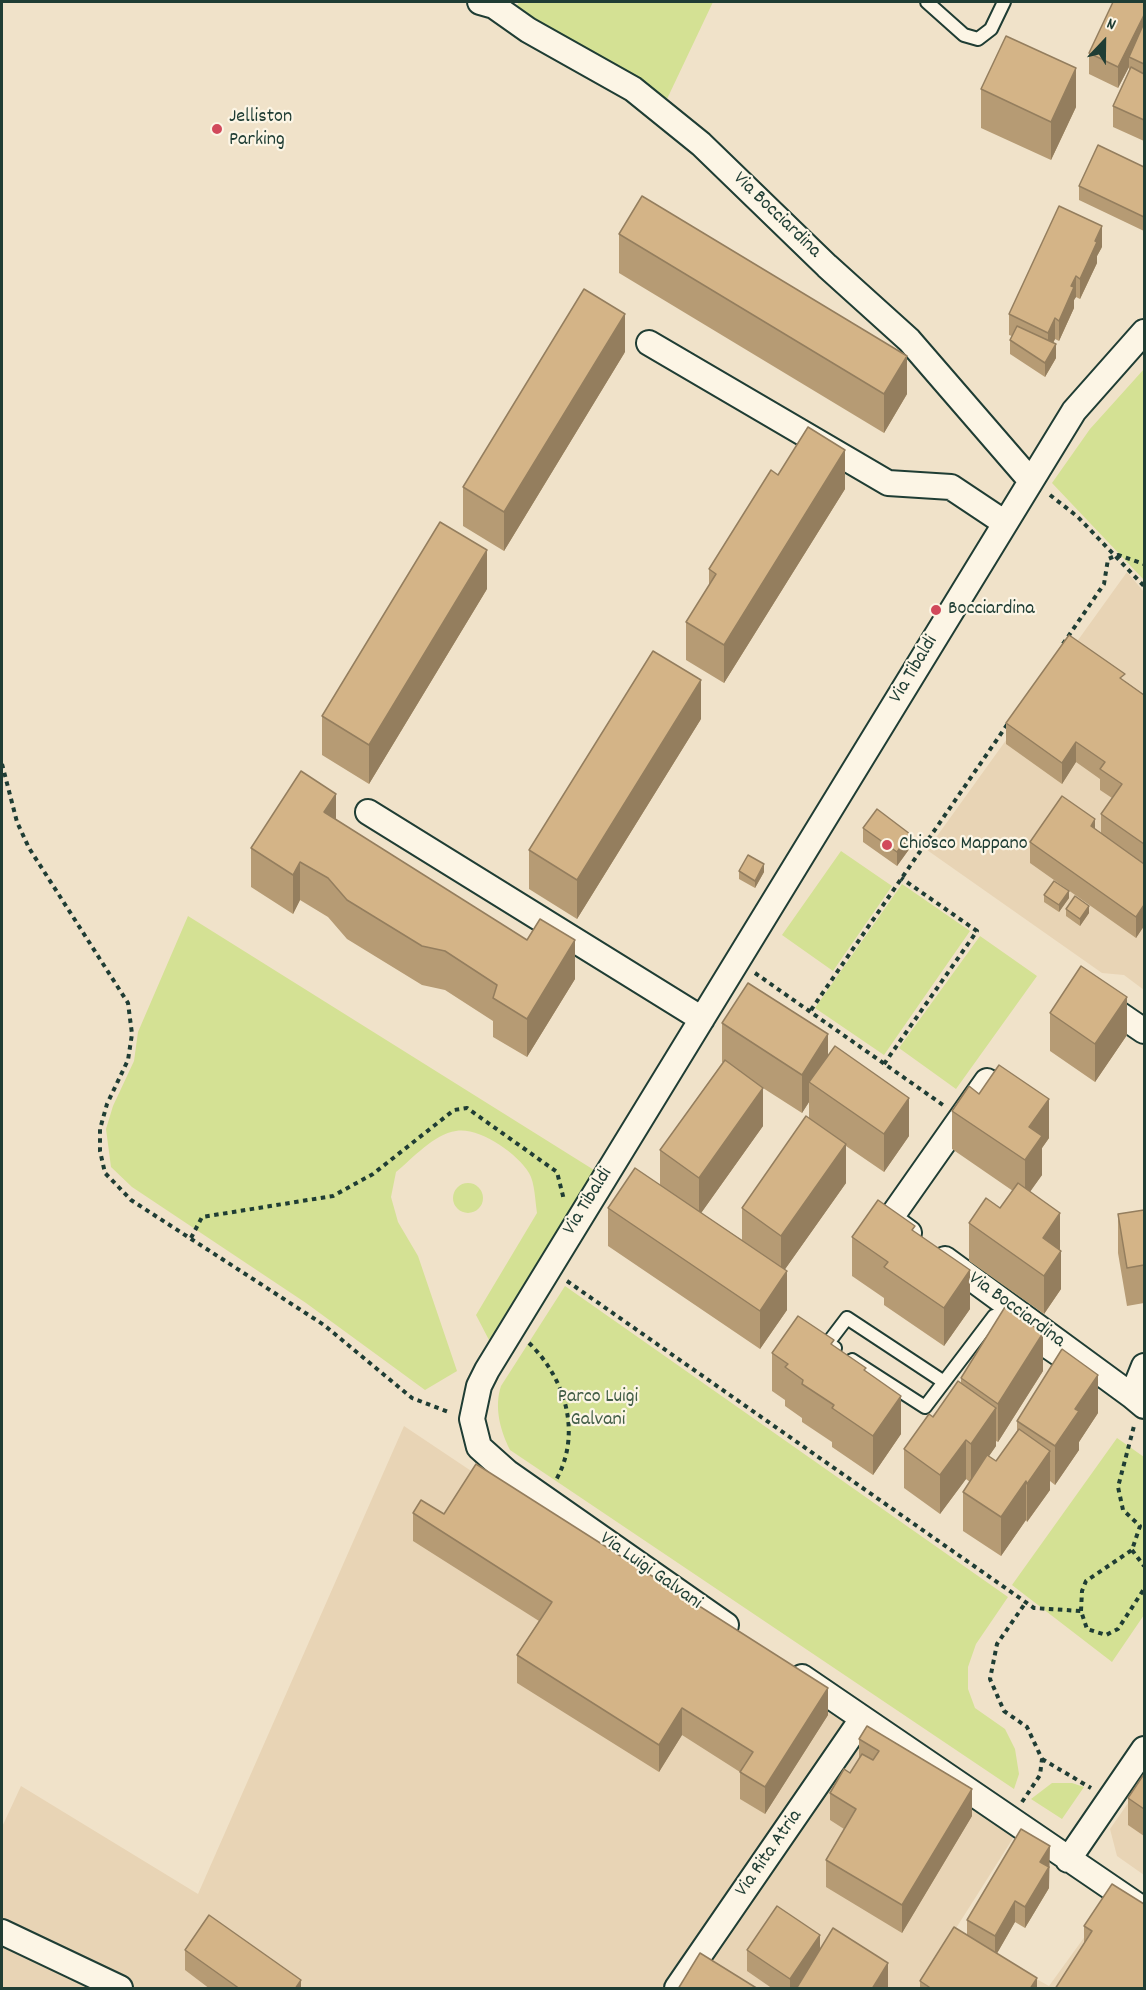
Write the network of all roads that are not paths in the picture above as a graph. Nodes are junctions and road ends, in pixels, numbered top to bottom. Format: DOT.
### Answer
graph roads {
  1 [pos="480,2"];
  2 [pos="927,2"];
  3 [pos="1004,2"];
  4 [pos="1144,332"];
  5 [pos="649,343"];
  6 [pos="1031,481"];
  7 [pos="1005,523"];
  8 [pos="368,812"];
  9 [pos="1081,987"];
  10 [pos="702,1019"];
  11 [pos="1144,1031"];
  12 [pos="987,1081"];
  13 [pos="1144,1366"];
  14 [pos="1075,1373"];
  15 [pos="944,1382"];
  16 [pos="479,1386"];
  17 [pos="1129,1397"];
  18 [pos="747,1639"];
  19 [pos="785,1666"];
  20 [pos="862,1719"];
  21 [pos="1144,1749"];
  22 [pos="1068,1860"];
  23 [pos="1144,1910"];
  24 [pos="2,1932"];
  25 [pos="120,1989"];
  26 [pos="677,1989"];
  1 -- 6 [label="street, Via Bocciardina"];
  2 -- 3 [label="lane"];
  4 -- 6 [label="street, Via Tibaldi"];
  5 -- 7 [label="street"];
  6 -- 7 [label="street, Via Tibaldi"];
  7 -- 10 [label="street, Via Tibaldi"];
  8 -- 10 [label="street"];
  9 -- 11 [label="street"];
  10 -- 16 [label="street, Via Tibaldi"];
  12 -- 17 [label="street, Via Bocciardina"];
  13 -- 17 [label="street"];
  14 -- 15 [label="lane"];
  15 -- 15 [label="lane"];
  16 -- 18 [label="street, Via Luigi Galvani"];
  19 -- 20 [label="street"];
  20 -- 22 [label="street"];
  20 -- 26 [label="street, Via Rita Atria"];
  21 -- 22 [label="street"];
  22 -- 23 [label="street"];
  24 -- 25 [label="street"];
}
